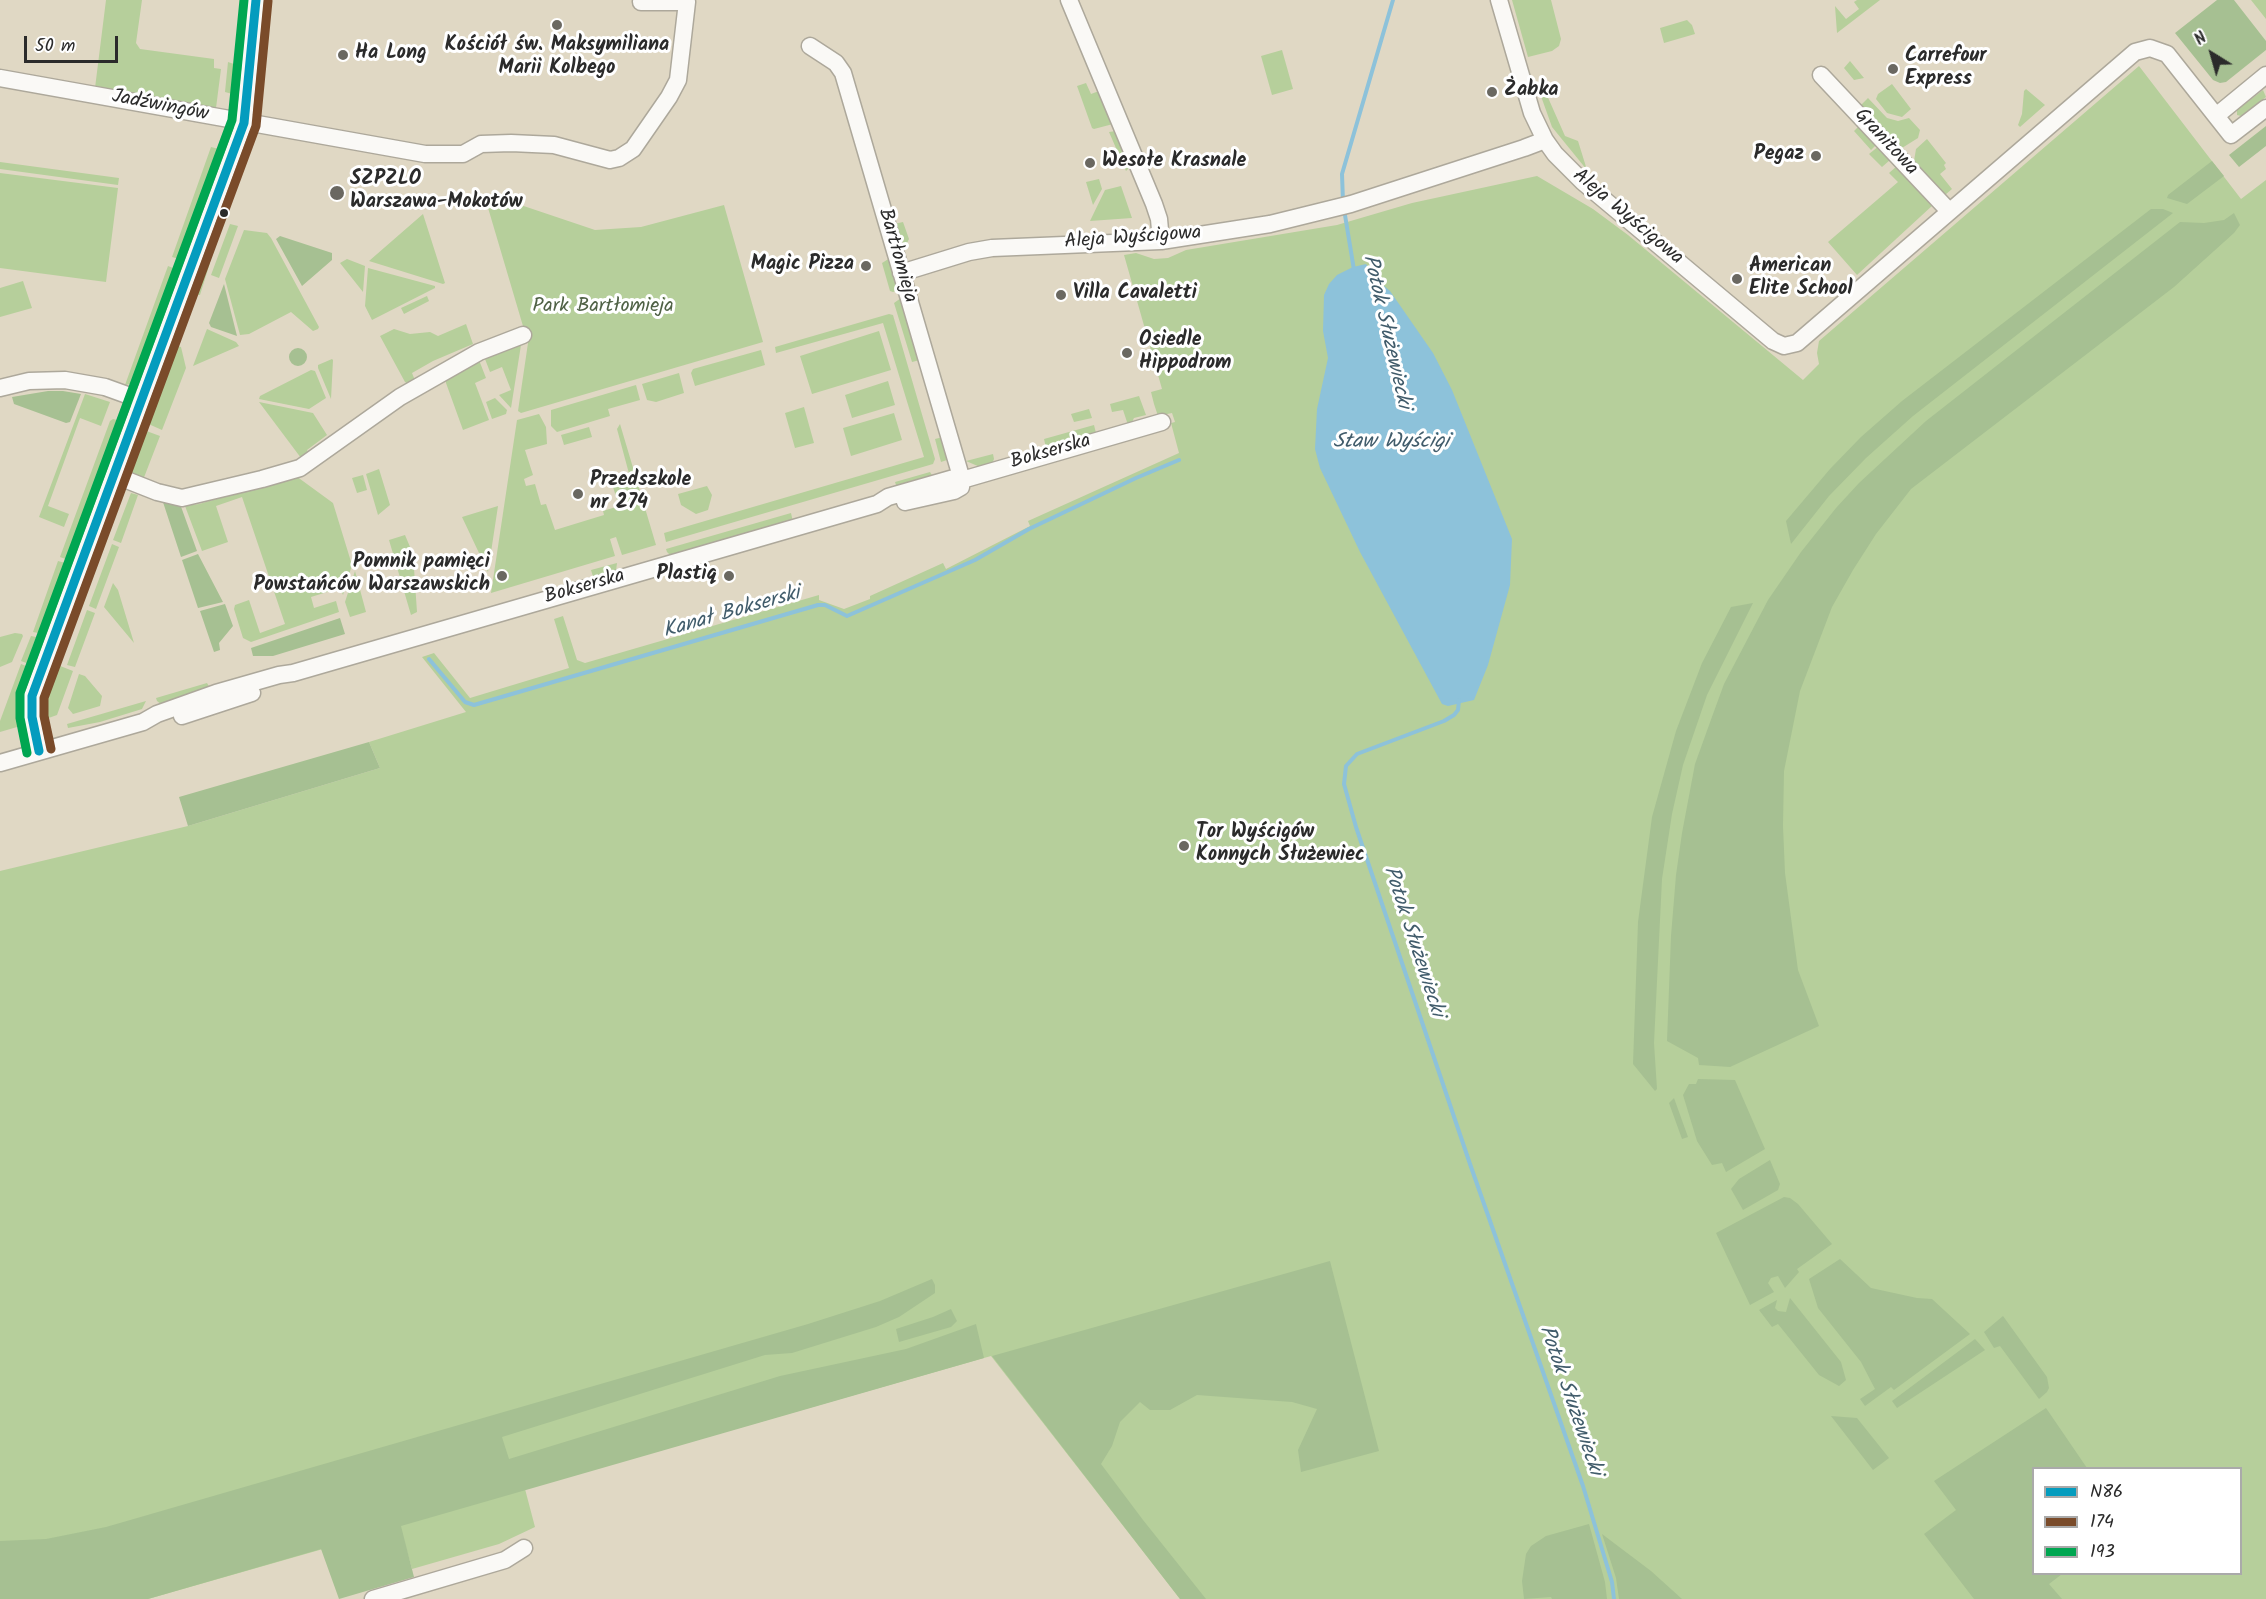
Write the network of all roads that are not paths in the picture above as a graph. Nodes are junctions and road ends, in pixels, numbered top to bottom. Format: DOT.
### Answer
graph roads {
  1 [pos="256,0"];
  2 [pos="1070,0"];
  3 [pos="1498,0"];
  4 [pos="641,2"];
  5 [pos="810,46"];
  6 [pos="1821,75"];
  7 [pos="2266,75"];
  8 [pos="0,78"];
  9 [pos="2266,108"];
  10 [pos="2216,116"];
  11 [pos="244,123"];
  12 [pos="1545,140"];
  13 [pos="1949,211"];
  14 [pos="1161,241"];
  15 [pos="902,273"];
  16 [pos="523,335"];
  17 [pos="0,388"];
  18 [pos="141,400"];
  19 [pos="1162,422"];
  20 [pos="114,475"];
  21 [pos="962,478"];
  22 [pos="39,751"];
  23 [pos="0,762"];
  24 [pos="525,1548"];
  25 [pos="373,1599"];
  1 -- 11 [label="street"];
  2 -- 14 [label="street"];
  3 -- 12 [label="street"];
  4 -- 11 [label="street, Jadźwingów"];
  5 -- 15 [label="street, Bartłomieja"];
  6 -- 13 [label="street, Granitowa"];
  7 -- 10 [label="street"];
  8 -- 11 [label="street, Jadźwingów"];
  9 -- 10 [label="street, Aleja Wyścigowa"];
  10 -- 13 [label="street, Aleja Wyścigowa"];
  11 -- 18 [label="street"];
  12 -- 13 [label="street, Aleja Wyścigowa"];
  12 -- 14 [label="street, Aleja Wyścigowa"];
  14 -- 15 [label="street, Aleja Wyścigowa"];
  15 -- 21 [label="street, Bartłomieja"];
  16 -- 20 [label="street"];
  17 -- 18 [label="street"];
  18 -- 20 [label="street"];
  19 -- 21 [label="street, Bokserska"];
  20 -- 22 [label="street"];
  21 -- 22 [label="street, Bokserska"];
  22 -- 23 [label="street, Bokserska"];
  24 -- 25 [label="street"];
}
